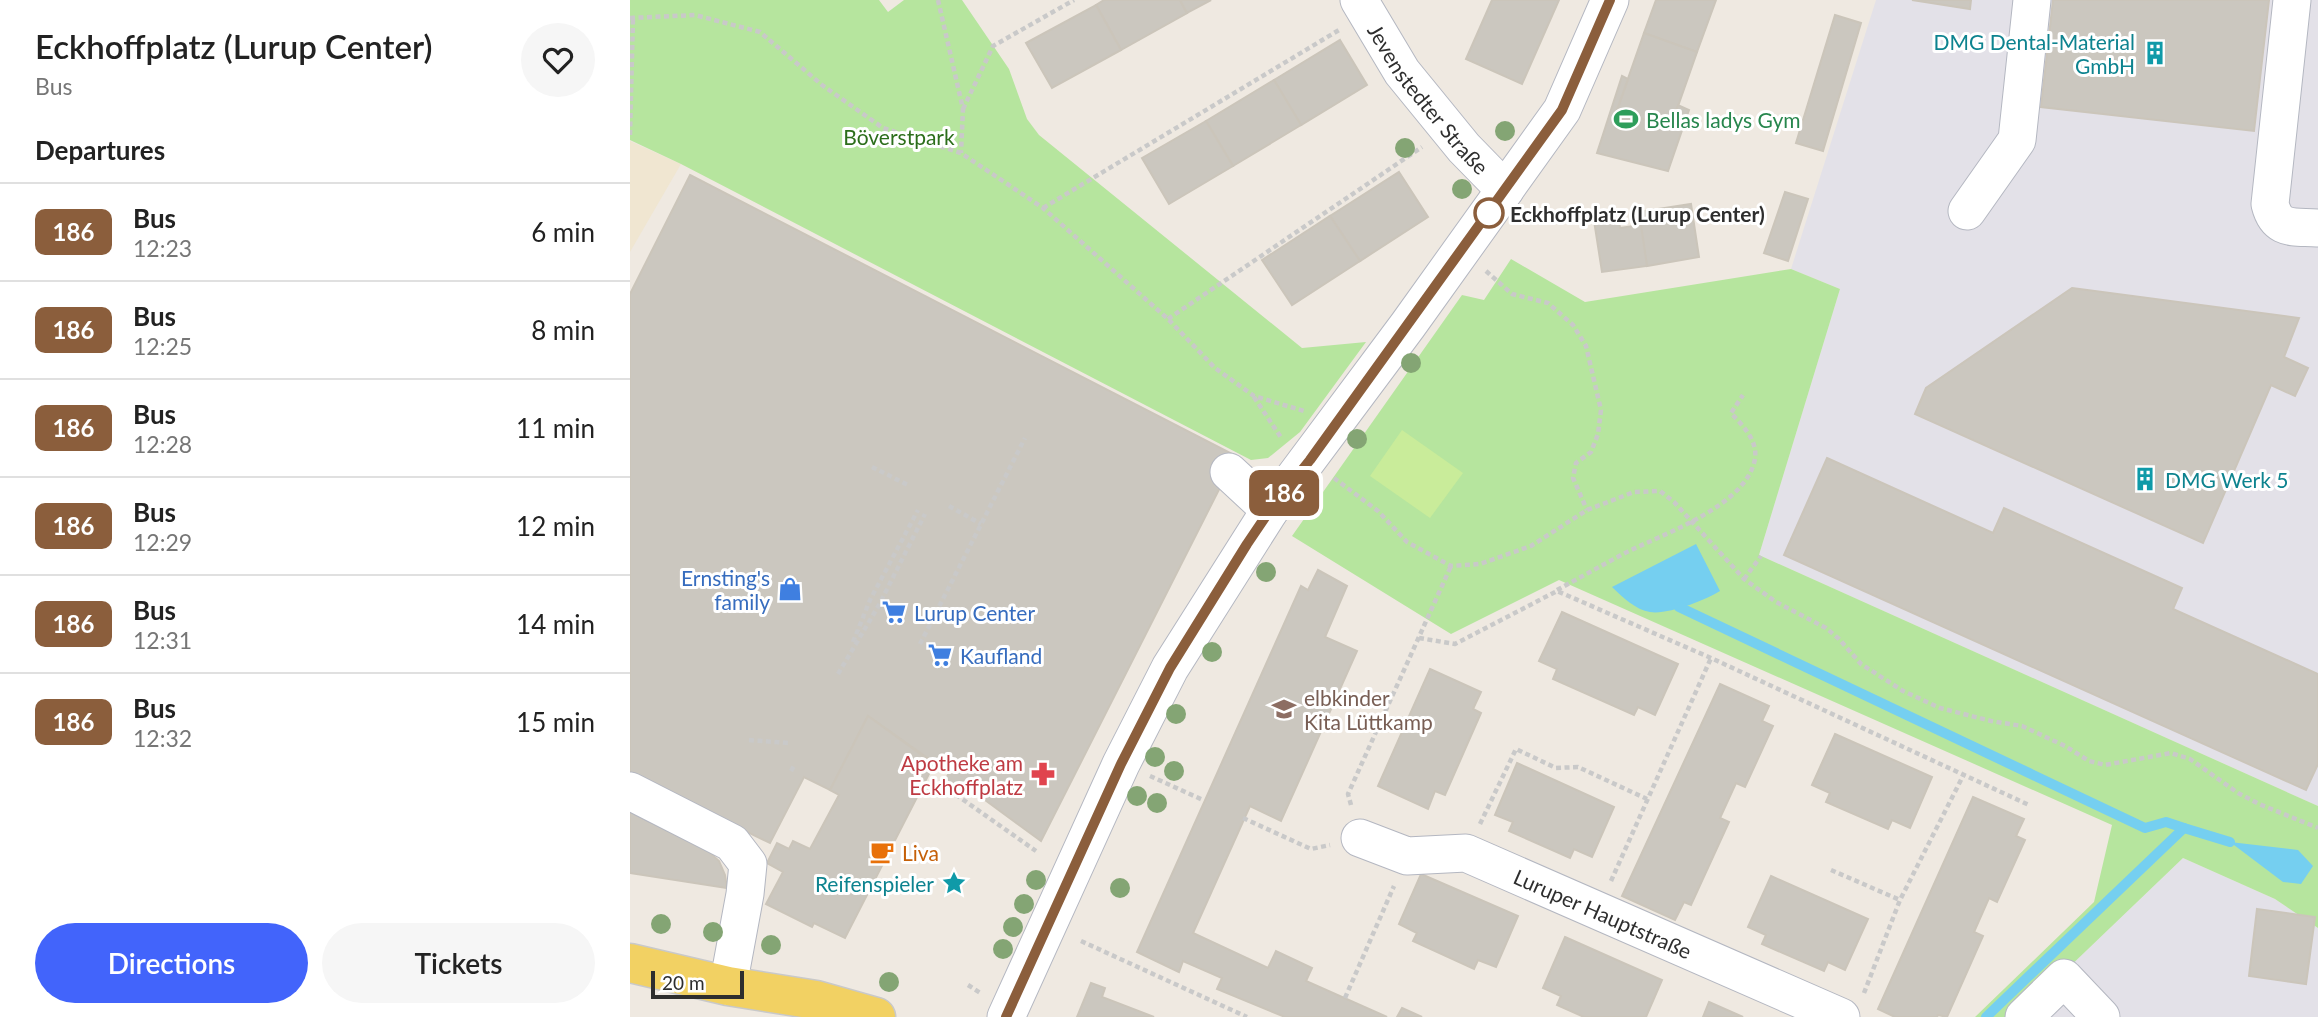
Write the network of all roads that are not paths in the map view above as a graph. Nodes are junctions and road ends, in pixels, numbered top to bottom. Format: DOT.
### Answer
graph roads {
  1 [pos="1611,0"];
  2 [pos="2032,0"];
  3 [pos="2292,0"];
  4 [pos="1354,12"];
  5 [pos="1505,190"];
  6 [pos="1967,211"];
  7 [pos="2318,228"];
  8 [pos="1229,472"];
  9 [pos="1270,510"];
  10 [pos="630,791"];
  11 [pos="1360,838"];
  12 [pos="630,963"];
  13 [pos="728,986"];
  14 [pos="1851,1010"];
  15 [pos="876,1017"];
  16 [pos="1006,1017"];
  17 [pos="2024,1017"];
  18 [pos="2101,1017"];
  1 -- 5 [label="street"];
  2 -- 6 [label="street"];
  3 -- 7 [label="street"];
  4 -- 5 [label="street, Jevenstedter Straße"];
  5 -- 9 [label="street"];
  8 -- 9 [label="street"];
  9 -- 16 [label="street"];
  10 -- 13 [label="street"];
  11 -- 14 [label="street, Luruper Hauptstraße"];
  12 -- 13 [label="main road"];
  13 -- 15 [label="main road"];
  17 -- 18 [label="street"];
}
